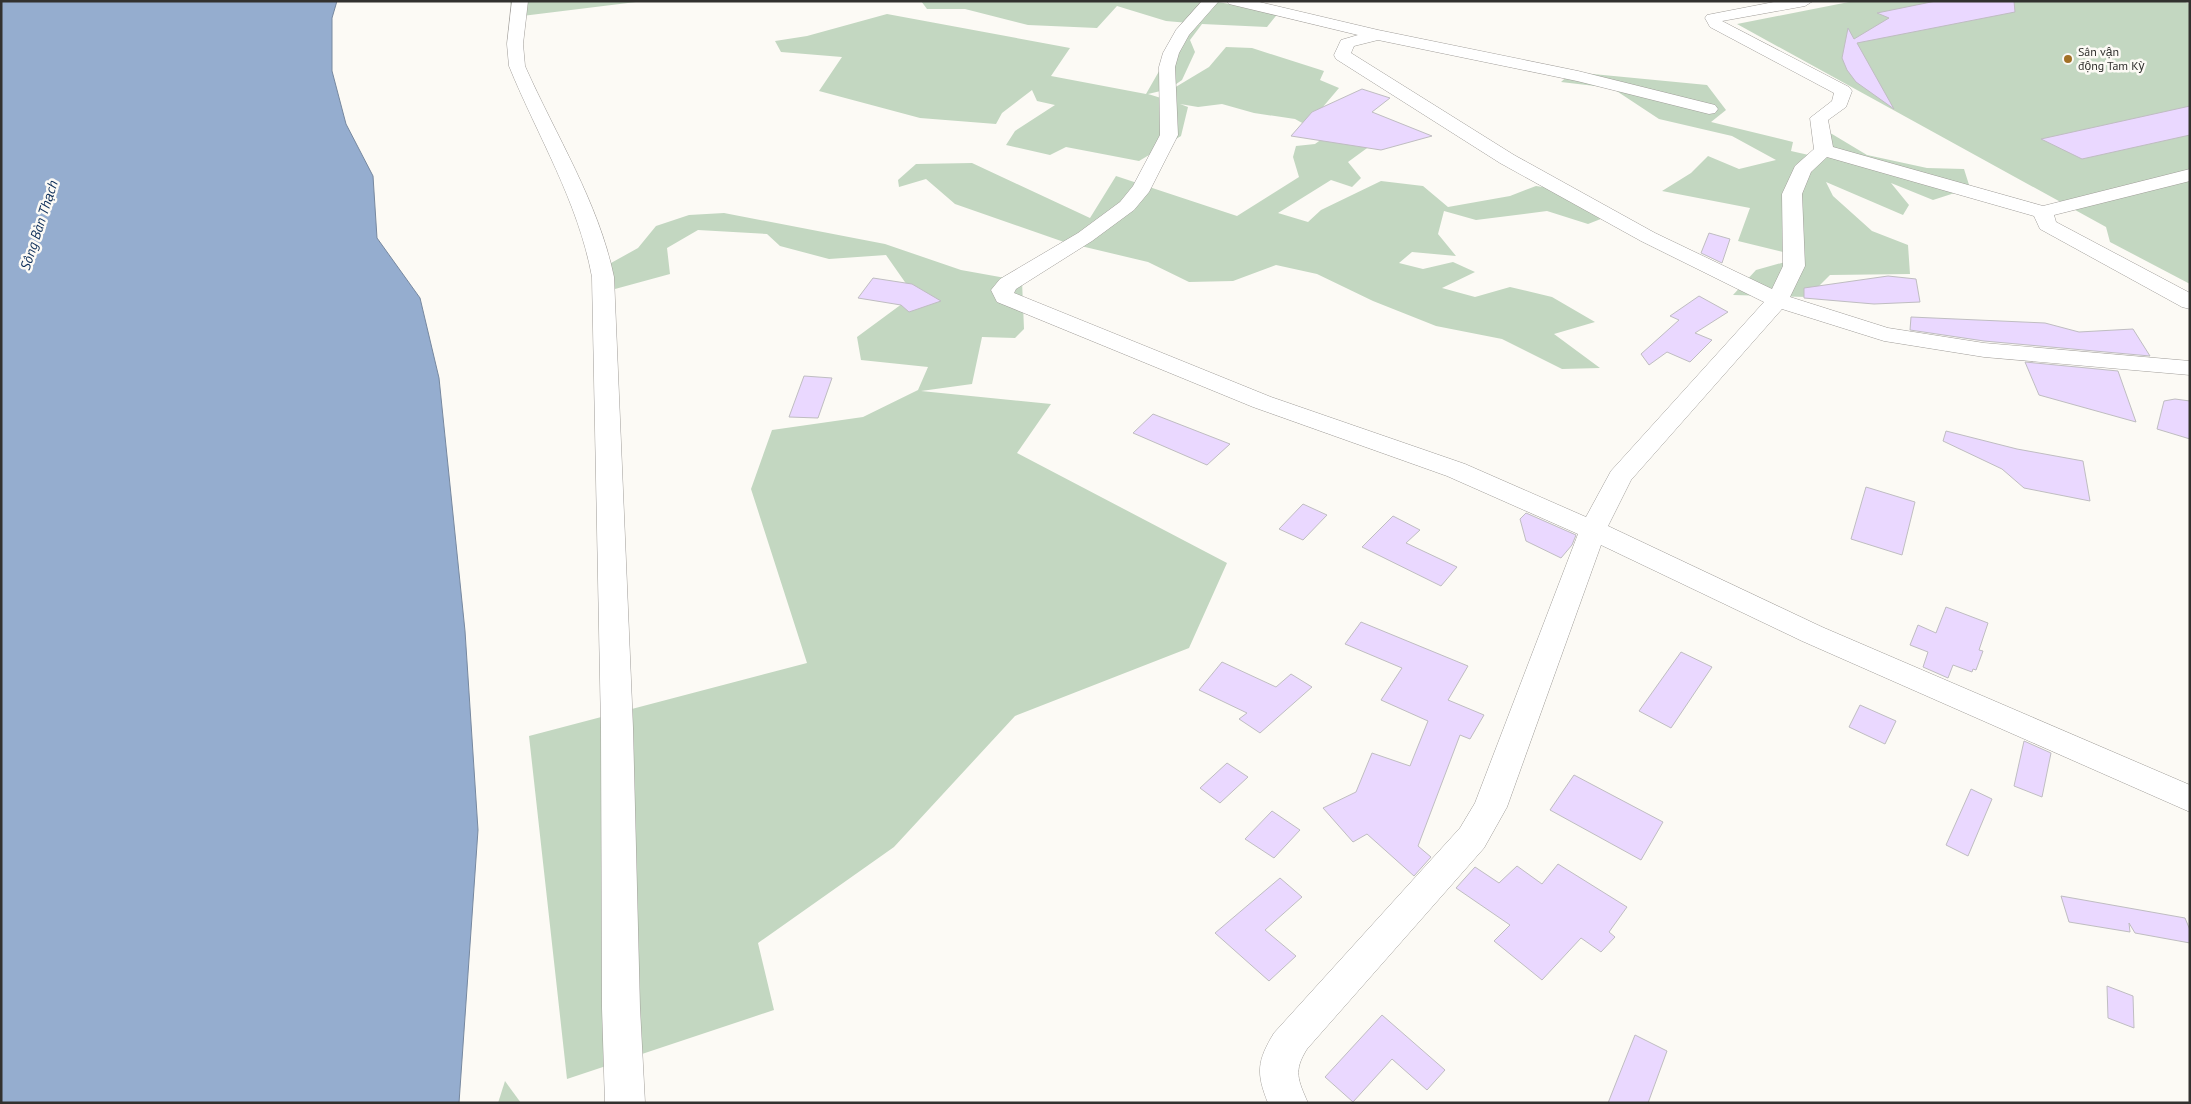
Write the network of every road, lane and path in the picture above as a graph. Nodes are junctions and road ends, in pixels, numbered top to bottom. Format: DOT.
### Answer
graph roads {
  1 [pos="520,1"];
  2 [pos="1211,1"];
  3 [pos="1234,1"];
  4 [pos="1805,1"];
  5 [pos="1378,34"];
  6 [pos="1709,109"];
  7 [pos="1824,150"];
  8 [pos="2190,174"];
  9 [pos="2043,212"];
  10 [pos="1778,300"];
  11 [pos="2190,302"];
  12 [pos="2190,368"];
  13 [pos="1593,530"];
  14 [pos="2190,799"];
  15 [pos="625,1103"];
  16 [pos="1288,1103"];
  1 -- 15 [label="street"];
  2 -- 13 [label="street"];
  3 -- 5 [label="street"];
  4 -- 7 [label="street"];
  5 -- 6 [label="street"];
  5 -- 10 [label="street"];
  7 -- 9 [label="street"];
  7 -- 10 [label="street"];
  8 -- 9 [label="street"];
  9 -- 11 [label="street"];
  10 -- 12 [label="street"];
  10 -- 13 [label="street"];
  13 -- 14 [label="street"];
  13 -- 16 [label="street"];
}
